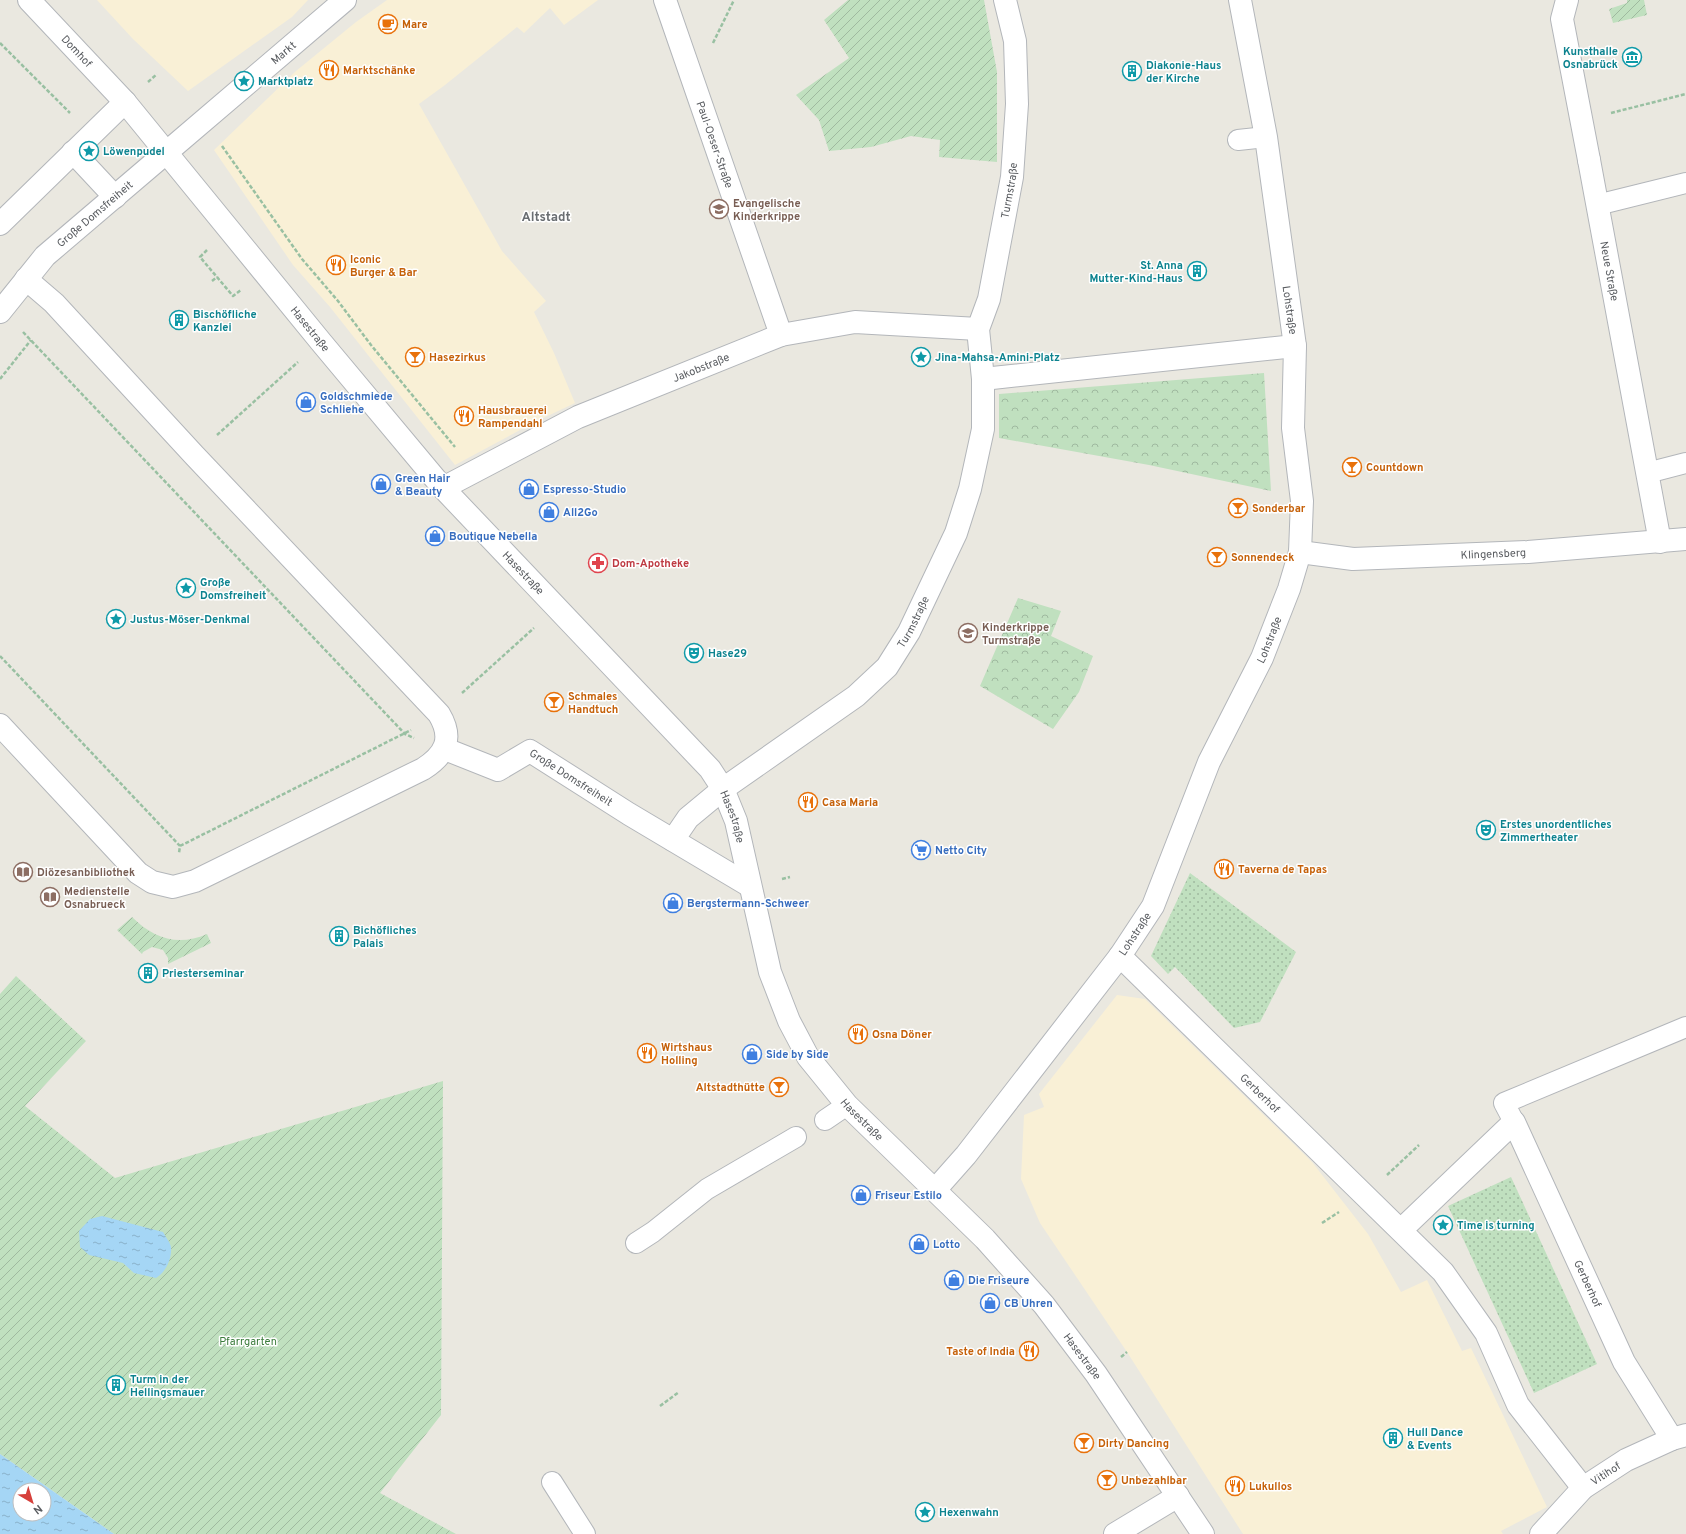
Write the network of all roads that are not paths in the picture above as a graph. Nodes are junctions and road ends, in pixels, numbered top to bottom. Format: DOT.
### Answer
graph roads {
  1 [pos="29,0"];
  2 [pos="345,0"];
  3 [pos="665,0"];
  4 [pos="1004,0"];
  5 [pos="1240,0"];
  6 [pos="1567,0"];
  7 [pos="125,102"];
  8 [pos="1266,137"];
  9 [pos="1238,140"];
  10 [pos="73,152"];
  11 [pos="167,152"];
  12 [pos="1686,183"];
  13 [pos="115,197"];
  14 [pos="1597,205"];
  15 [pos="0,224"];
  16 [pos="26,279"];
  17 [pos="1,310"];
  18 [pos="978,329"];
  19 [pos="781,335"];
  20 [pos="1295,346"];
  21 [pos="983,379"];
  22 [pos="1686,463"];
  23 [pos="1648,472"];
  24 [pos="443,488"];
  25 [pos="1686,539"];
  26 [pos="1660,542"];
  27 [pos="1300,552"];
  28 [pos="0,725"];
  29 [pos="444,749"];
  30 [pos="723,789"];
  31 [pos="673,840"];
  32 [pos="750,886"];
  33 [pos="1120,956"];
  34 [pos="1686,1027"];
  35 [pos="847,1105"];
  36 [pos="825,1120"];
  37 [pos="1514,1122"];
  38 [pos="796,1137"];
  39 [pos="935,1190"];
  40 [pos="1401,1230"];
  41 [pos="636,1243"];
  42 [pos="1679,1437"];
  43 [pos="552,1482"];
  44 [pos="1583,1488"];
  45 [pos="1178,1496"];
  46 [pos="585,1534"];
  47 [pos="1115,1534"];
  48 [pos="1203,1534"];
  49 [pos="1541,1534"];
  1 -- 7 [label="street, Domhof"];
  2 -- 11 [label="street, Markt"];
  3 -- 19 [label="street, Paul-Oeser-Straße"];
  4 -- 18 [label="street, Turmstraße"];
  5 -- 8 [label="street, Lohstraße"];
  6 -- 14 [label="street, Neue Straße"];
  7 -- 10 [label="street"];
  7 -- 11 [label="street, Domhof"];
  8 -- 9 [label="lane"];
  8 -- 20 [label="street, Lohstraße"];
  10 -- 13 [label="street"];
  10 -- 15 [label="street"];
  11 -- 13 [label="street, Große Domsfreiheit"];
  11 -- 24 [label="street, Hasestraße"];
  12 -- 14 [label="lane"];
  13 -- 16 [label="street, Große Domsfreiheit"];
  14 -- 23 [label="street, Neue Straße"];
  16 -- 17 [label="street, Große Domsfreiheit"];
  16 -- 29 [label="street"];
  18 -- 19 [label="street, Jakobstraße"];
  18 -- 21 [label="street, Turmstraße"];
  19 -- 24 [label="street, Jakobstraße"];
  20 -- 21 [label="street"];
  20 -- 27 [label="street, Lohstraße"];
  21 -- 30 [label="street, Turmstraße"];
  22 -- 23 [label="lane"];
  23 -- 26 [label="street, Neue Straße"];
  24 -- 30 [label="street, Hasestraße"];
  25 -- 26 [label="street, Klingensberg"];
  26 -- 27 [label="street, Klingensberg"];
  27 -- 33 [label="street, Lohstraße"];
  28 -- 29 [label="street"];
  29 -- 31 [label="street, Große Domsfreiheit"];
  30 -- 31 [label="street"];
  30 -- 32 [label="street, Hasestraße"];
  31 -- 32 [label="street, Große Domsfreiheit"];
  32 -- 35 [label="street, Hasestraße"];
  33 -- 39 [label="street, Lohstraße"];
  33 -- 40 [label="street, Gerberhof"];
  34 -- 37 [label="lane, Gerberhof"];
  35 -- 36 [label="lane"];
  35 -- 39 [label="street, Hasestraße"];
  37 -- 40 [label="street"];
  37 -- 42 [label="street, Gerberhof"];
  38 -- 41 [label="lane"];
  39 -- 45 [label="street, Hasestraße"];
  40 -- 44 [label="street, Gerberhof"];
  42 -- 44 [label="street, Vitihof"];
  43 -- 46 [label="lane"];
  44 -- 49 [label="street, Vitihof"];
  45 -- 47 [label="street"];
  45 -- 48 [label="street, Hasestraße"];
}
